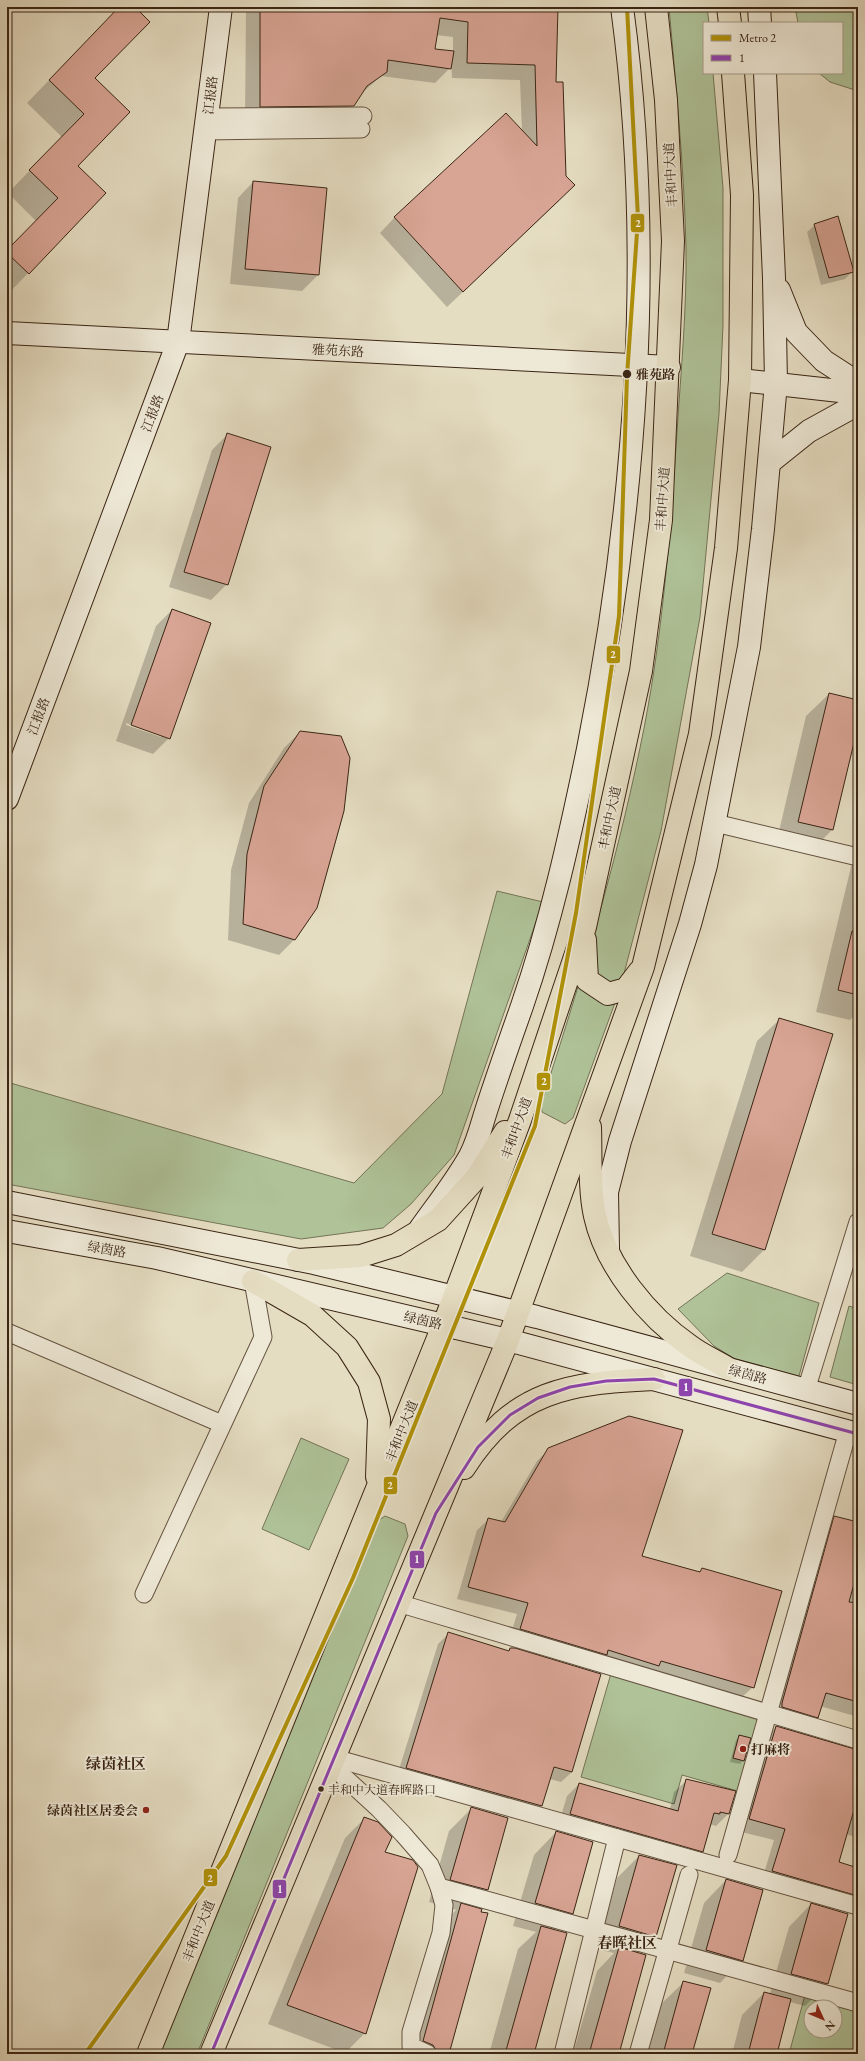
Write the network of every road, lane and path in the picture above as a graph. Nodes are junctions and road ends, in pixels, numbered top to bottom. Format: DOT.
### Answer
graph roads {
  1 [pos="221,7"];
  2 [pos="622,7"];
  3 [pos="656,7"];
  4 [pos="728,7"];
  5 [pos="759,7"];
  6 [pos="730,22"];
  7 [pos="760,22"];
  8 [pos="733,74"];
  9 [pos="765,74"];
  10 [pos="362,123"];
  11 [pos="206,124"];
  12 [pos="774,278"];
  13 [pos="7,334"];
  14 [pos="178,342"];
  15 [pos="636,365"];
  16 [pos="669,367"];
  17 [pos="740,380"];
  18 [pos="776,383"];
  19 [pos="858,383"];
  20 [pos="858,393"];
  21 [pos="858,404"];
  22 [pos="769,463"];
  23 [pos="7,799"];
  24 [pos="715,823"];
  25 [pos="858,857"];
  26 [pos="584,927"];
  27 [pos="643,967"];
  28 [pos="529,1093"];
  29 [pos="589,1115"];
  30 [pos="7,1202"];
  31 [pos="858,1222"];
  32 [pos="7,1230"];
  33 [pos="417,1233"];
  34 [pos="608,1254"];
  35 [pos="298,1260"];
  36 [pos="253,1280"];
  37 [pos="454,1297"];
  38 [pos="518,1312"];
  39 [pos="444,1325"];
  40 [pos="7,1332"];
  41 [pos="508,1340"];
  42 [pos="729,1369"];
  43 [pos="654,1379"];
  44 [pos="806,1390"];
  45 [pos="858,1404"];
  46 [pos="222,1424"];
  47 [pos="853,1433"];
  48 [pos="376,1491"];
  49 [pos="436,1513"];
  50 [pos="144,1594"];
  51 [pos="398,1602"];
  52 [pos="768,1712"];
  53 [pos="858,1740"];
  54 [pos="332,1761"];
  55 [pos="617,1838"];
  56 [pos="728,1855"];
  57 [pos="689,1875"];
  58 [pos="440,1887"];
  59 [pos="858,1906"];
  60 [pos="594,1930"];
  61 [pos="667,1949"];
  62 [pos="858,2003"];
  63 [pos="148,2054"];
  64 [pos="211,2054"];
  65 [pos="428,2054"];
  66 [pos="563,2054"];
  67 [pos="638,2054"];
  1 -- 11 [label="main road, 江报路"];
  2 -- 15 [label="main road"];
  3 -- 16 [label="main road, 丰和中大道"];
  4 -- 6 [label="main road"];
  5 -- 7 [label="main road"];
  8 -- 17 [label="main road"];
  9 -- 12 [label="main road"];
  10 -- 11 [label="street"];
  11 -- 14 [label="main road, 江报路"];
  12 -- 18 [label="main road"];
  12 -- 19 [label="main road"];
  13 -- 14 [label="main road, 雅苑东路"];
  14 -- 15 [label="main road, 雅苑东路"];
  14 -- 23 [label="main road, 江报路"];
  15 -- 16 [label="main road, 雅苑东路"];
  15 -- 33 [label="main road"];
  16 -- 26 [label="main road, 丰和中大道"];
  17 -- 18 [label="main road"];
  17 -- 27 [label="main road"];
  18 -- 20 [label="main road"];
  18 -- 22 [label="main road"];
  21 -- 22 [label="main road"];
  22 -- 24 [label="main road"];
  24 -- 25 [label="street"];
  24 -- 34 [label="main road"];
  26 -- 27 [label="main road"];
  26 -- 28 [label="main road, 丰和中大道"];
  27 -- 29 [label="main road"];
  28 -- 33 [label="main road"];
  28 -- 37 [label="main road, 丰和中大道"];
  29 -- 34 [label="main road"];
  29 -- 38 [label="main road"];
  30 -- 35 [label="main road, 绿茵路"];
  31 -- 44 [label="street"];
  32 -- 36 [label="main road, 绿茵路"];
  33 -- 35 [label="main road"];
  34 -- 42 [label="main road"];
  35 -- 37 [label="main road, 绿茵路"];
  36 -- 39 [label="main road, 绿茵路"];
  36 -- 46 [label="street"];
  36 -- 48 [label="main road"];
  37 -- 38 [label="main road, 绿茵路"];
  37 -- 39 [label="main road, 丰和中大道"];
  38 -- 41 [label="main road"];
  38 -- 42 [label="main road, 绿茵路"];
  39 -- 41 [label="main road, 绿茵路"];
  39 -- 48 [label="main road, 丰和中大道"];
  40 -- 46 [label="street"];
  41 -- 43 [label="main road, 绿茵路"];
  41 -- 49 [label="main road"];
  42 -- 44 [label="main road, 绿茵路"];
  43 -- 47 [label="main road, 绿茵路"];
  43 -- 49 [label="main road"];
  44 -- 45 [label="main road, 绿茵路"];
  46 -- 50 [label="street"];
  47 -- 52 [label="street"];
  48 -- 63 [label="main road, 丰和中大道"];
  49 -- 51 [label="main road"];
  51 -- 52 [label="street"];
  51 -- 54 [label="main road"];
  52 -- 53 [label="street"];
  52 -- 56 [label="street"];
  54 -- 55 [label="street"];
  54 -- 58 [label="street"];
  54 -- 64 [label="main road"];
  55 -- 59 [label="street"];
  55 -- 60 [label="street"];
  57 -- 61 [label="street"];
  58 -- 60 [label="street"];
  58 -- 65 [label="street"];
  60 -- 61 [label="street"];
  60 -- 66 [label="street"];
  61 -- 62 [label="street"];
  61 -- 67 [label="street"];
}
